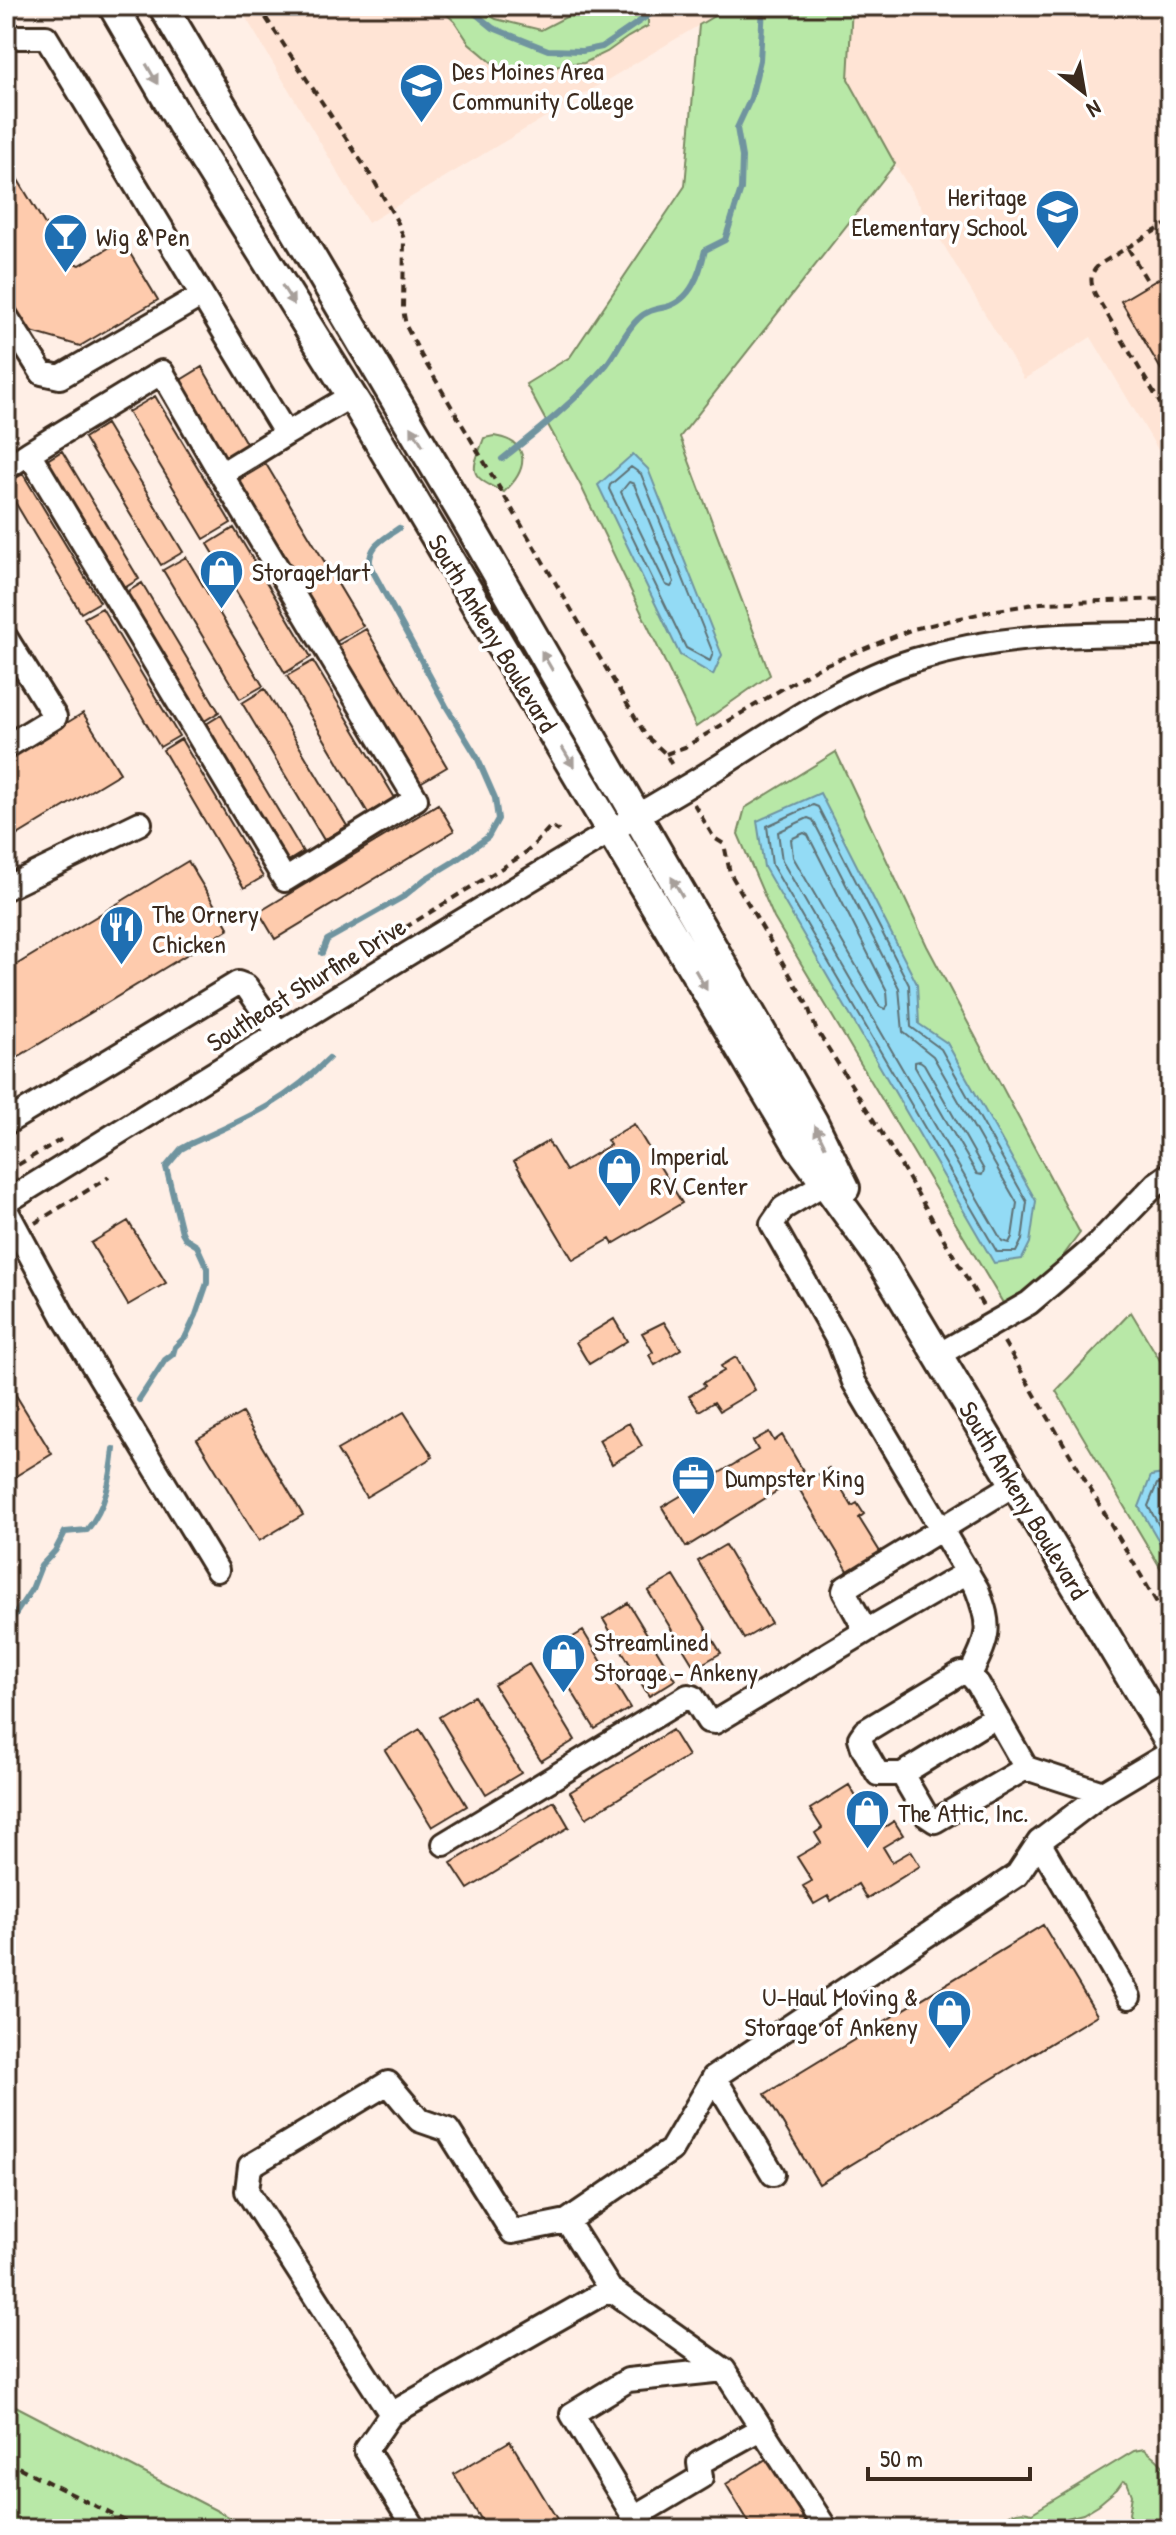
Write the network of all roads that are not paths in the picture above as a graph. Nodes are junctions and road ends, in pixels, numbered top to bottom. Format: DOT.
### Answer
graph roads {
  1 [pos="113,6"];
  2 [pos="163,6"];
  3 [pos="6,39"];
  4 [pos="202,295"];
  5 [pos="6,316"];
  6 [pos="351,396"];
  7 [pos="286,434"];
  8 [pos="29,453"];
  9 [pos="6,468"];
  10 [pos="221,474"];
  11 [pos="1170,634"];
  12 [pos="6,638"];
  13 [pos="6,747"];
  14 [pos="635,815"];
  15 [pos="140,823"];
  16 [pos="611,830"];
  17 [pos="6,888"];
  18 [pos="279,1034"];
  19 [pos="6,1123"];
  20 [pos="1170,1174"];
  21 [pos="825,1183"];
  22 [pos="6,1202"];
  23 [pos="6,1210"];
  24 [pos="879,1257"];
  25 [pos="938,1355"];
  26 [pos="1015,1484"];
  27 [pos="943,1528"];
  28 [pos="217,1570"];
  29 [pos="968,1572"];
  30 [pos="866,1631"];
  31 [pos="970,1675"];
  32 [pos="996,1716"];
  33 [pos="1170,1743"];
  34 [pos="1170,1753"];
  35 [pos="1026,1768"];
  36 [pos="902,1774"];
  37 [pos="1103,1793"];
  38 [pos="1039,1842"];
  39 [pos="444,1844"];
  40 [pos="1129,1997"];
  41 [pos="714,2077"];
  42 [pos="773,2174"];
  43 [pos="567,2221"];
  44 [pos="610,2289"];
  45 [pos="724,2370"];
  46 [pos="391,2414"];
  47 [pos="762,2428"];
  48 [pos="415,2529"];
  49 [pos="826,2529"];
  1 -- 6 [label="main road, South Ankeny Boulevard, one-way"];
  14 -- 2 [label="main road, South Ankeny Boulevard, one-way"];
  3 -- 4 [label="street"];
  4 -- 5 [label="street"];
  4 -- 7 [label="street"];
  6 -- 7 [label="street"];
  6 -- 16 [label="main road, South Ankeny Boulevard, one-way"];
  7 -- 10 [label="street"];
  8 -- 9 [label="street"];
  8 -- 10 [label="street"];
  8 -- 10 [label="street"];
  11 -- 14 [label="street, Southeast Shurfine Drive"];
  12 -- 13 [label="street"];
  14 -- 16 [label="street, Southeast Shurfine Drive"];
  24 -- 14 [label="main road, South Ankeny Boulevard, one-way"];
  15 -- 17 [label="street"];
  16 -- 18 [label="street, Southeast Shurfine Drive"];
  16 -- 21 [label="main road, South Ankeny Boulevard, one-way"];
  18 -- 19 [label="street"];
  18 -- 22 [label="street, Southeast Shurfine Drive"];
  20 -- 25 [label="street"];
  21 -- 24 [label="main road, South Ankeny Boulevard"];
  21 -- 27 [label="street"];
  23 -- 28 [label="street"];
  24 -- 25 [label="main road, South Ankeny Boulevard"];
  25 -- 26 [label="main road, South Ankeny Boulevard"];
  26 -- 27 [label="street"];
  26 -- 33 [label="main road, South Ankeny Boulevard"];
  27 -- 29 [label="street"];
  27 -- 30 [label="street"];
  29 -- 30 [label="street"];
  29 -- 31 [label="street"];
  30 -- 39 [label="street"];
  31 -- 32 [label="street"];
  31 -- 36 [label="street"];
  32 -- 35 [label="street"];
  32 -- 36 [label="street"];
  34 -- 37 [label="street"];
  35 -- 36 [label="street"];
  35 -- 37 [label="street"];
  37 -- 38 [label="street"];
  38 -- 40 [label="street"];
  38 -- 41 [label="street"];
  41 -- 42 [label="street"];
  41 -- 43 [label="street"];
  43 -- 44 [label="street"];
  43 -- 46 [label="street"];
  44 -- 45 [label="street"];
  44 -- 46 [label="street"];
  45 -- 47 [label="street"];
  45 -- 47 [label="street"];
  46 -- 48 [label="street"];
  47 -- 49 [label="street"];
}
